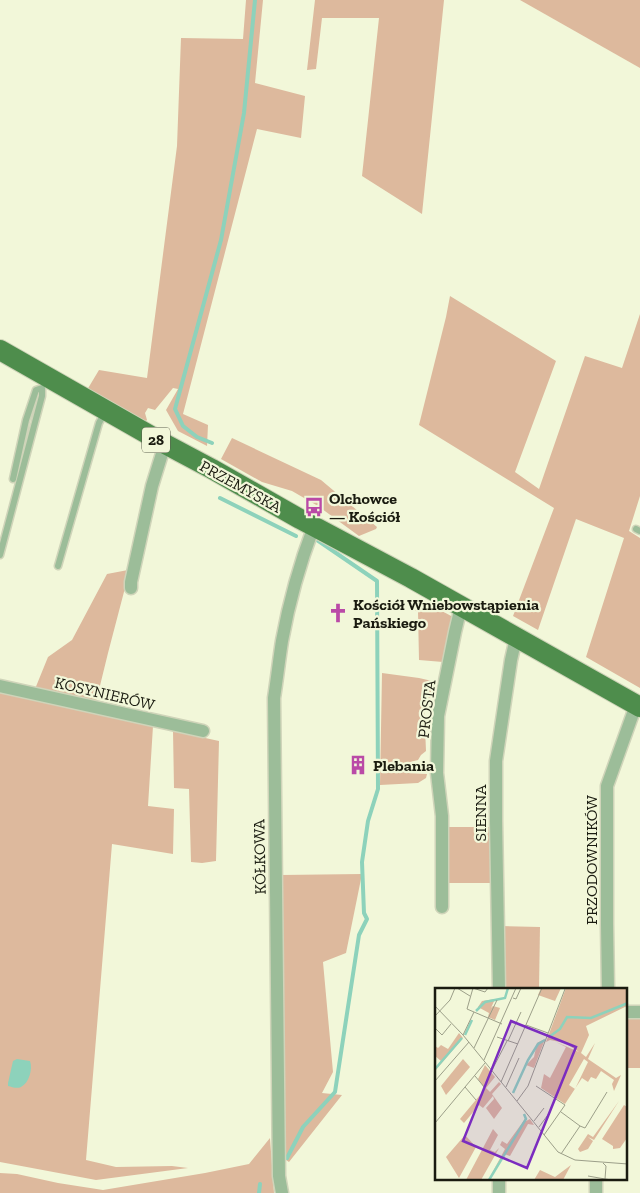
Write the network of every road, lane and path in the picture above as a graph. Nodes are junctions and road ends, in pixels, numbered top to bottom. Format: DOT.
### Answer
graph roads {
  1 [pos="0,350"];
  2 [pos="45,382"];
  3 [pos="106,411"];
  4 [pos="165,444"];
  5 [pos="13,479"];
  6 [pos="314,526"];
  7 [pos="0,555"];
  8 [pos="58,566"];
  9 [pos="131,588"];
  10 [pos="461,607"];
  11 [pos="516,638"];
  12 [pos="0,686"];
  13 [pos="638,706"];
  14 [pos="203,731"];
  15 [pos="442,907"];
  16 [pos="499,988"];
  17 [pos="608,988"];
  18 [pos="499,1180"];
  19 [pos="596,1180"];
  20 [pos="282,1193"];
  21 [pos="499,1193"];
  22 [pos="596,1193"];
  1 -- 2 [label="main road, PRZEMYSKA / 28"];
  2 -- 3 [label="main road, PRZEMYSKA / 28"];
  2 -- 5 [label="lane"];
  2 -- 7 [label="lane"];
  3 -- 4 [label="main road, PRZEMYSKA / 28"];
  3 -- 8 [label="lane"];
  4 -- 6 [label="main road, PRZEMYSKA / 28"];
  4 -- 9 [label="street"];
  6 -- 10 [label="main road, PRZEMYSKA / 28"];
  6 -- 20 [label="street, KÓŁKOWA"];
  10 -- 11 [label="main road, PRZEMYSKA / 28"];
  10 -- 15 [label="street, PROSTA"];
  11 -- 13 [label="main road, PRZEMYSKA / 28"];
  11 -- 16 [label="street, SIENNA"];
  12 -- 14 [label="street, KOSYNIERÓW"];
  13 -- 17 [label="street, PRZODOWNIKÓW"];
  18 -- 21 [label="street"];
  19 -- 22 [label="street"];
}
